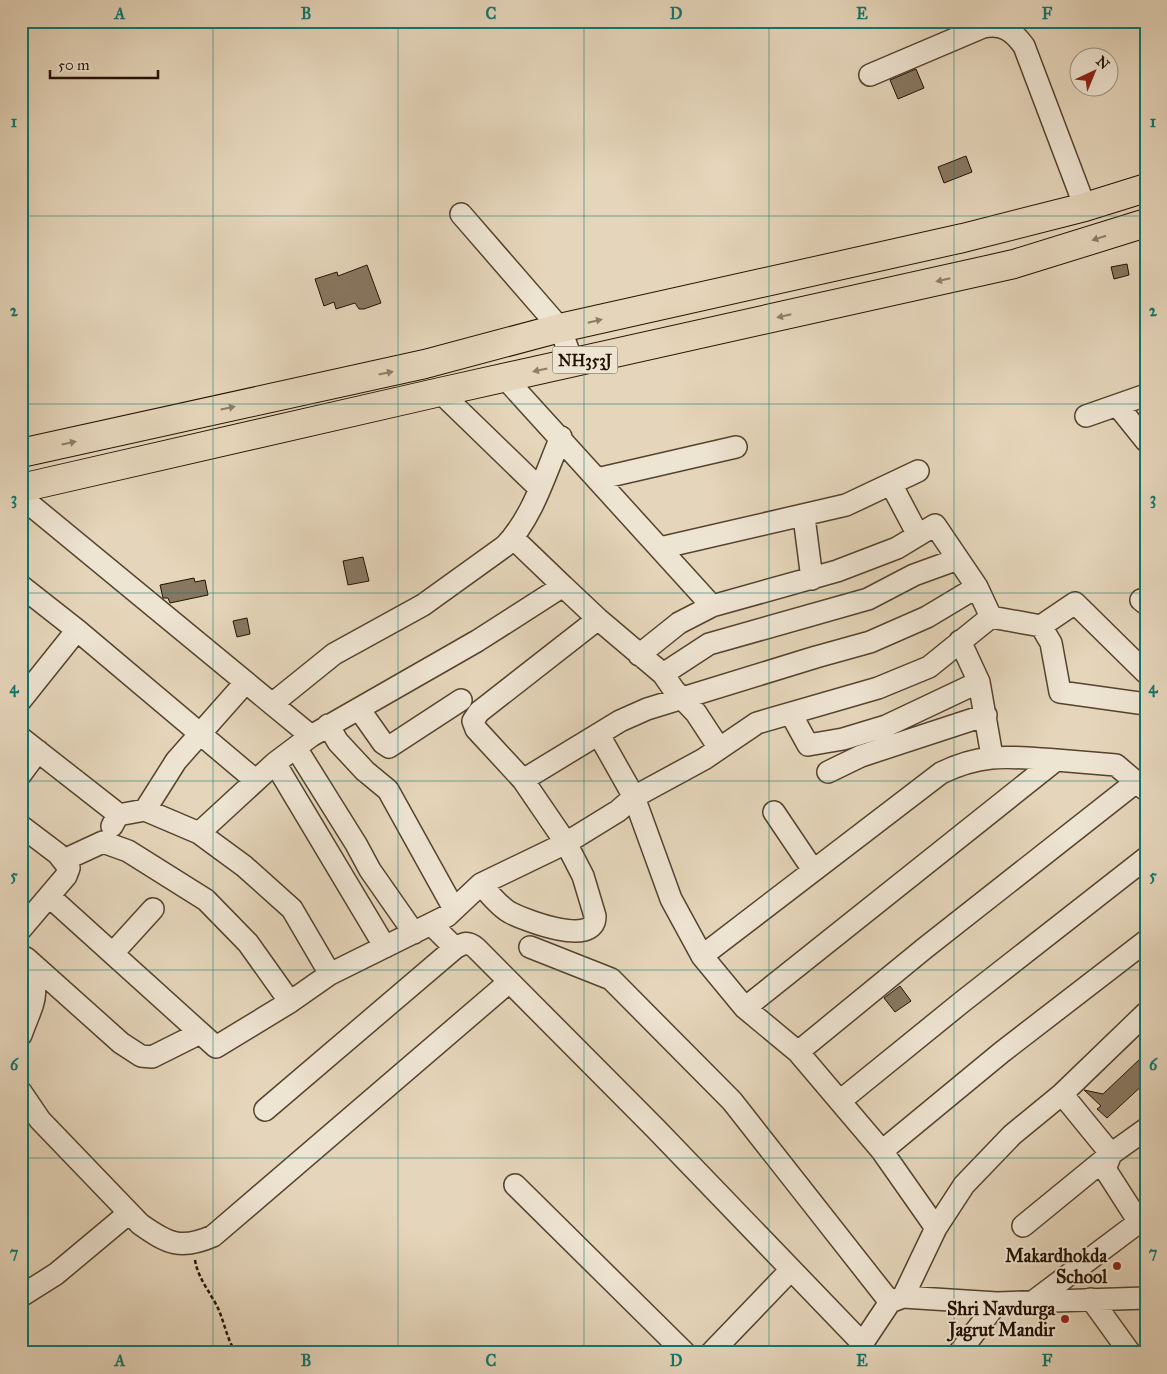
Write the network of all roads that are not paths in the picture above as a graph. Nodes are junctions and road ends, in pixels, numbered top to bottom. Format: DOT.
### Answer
graph roads {
  1 [pos="870,75"];
  2 [pos="1146,188"];
  3 [pos="1085,206"];
  4 [pos="461,214"];
  5 [pos="1146,223"];
  6 [pos="560,328"];
  7 [pos="573,363"];
  8 [pos="505,378"];
  9 [pos="440,392"];
  10 [pos="1146,396"];
  11 [pos="1117,406"];
  12 [pos="1086,416"];
  13 [pos="561,437"];
  14 [pos="1146,441"];
  15 [pos="736,447"];
  16 [pos="21,453"];
  17 [pos="918,471"];
  18 [pos="597,479"];
  19 [pos="891,484"];
  20 [pos="21,488"];
  21 [pos="539,488"];
  22 [pos="21,497"];
  23 [pos="804,516"];
  24 [pos="918,536"];
  25 [pos="513,538"];
  26 [pos="660,548"];
  27 [pos="958,559"];
  28 [pos="812,579"];
  29 [pos="21,586"];
  30 [pos="563,586"];
  31 [pos="977,587"];
  32 [pos="712,606"];
  33 [pos="991,617"];
  34 [pos="598,619"];
  35 [pos="1040,626"];
  36 [pos="77,630"];
  37 [pos="960,641"];
  38 [pos="639,655"];
  39 [pos="1146,673"];
  40 [pos="663,674"];
  41 [pos="979,682"];
  42 [pos="245,683"];
  43 [pos="26,685"];
  44 [pos="684,698"];
  45 [pos="461,700"];
  46 [pos="272,704"];
  47 [pos="1146,704"];
  48 [pos="359,709"];
  49 [pos="791,714"];
  50 [pos="986,715"];
  51 [pos="200,734"];
  52 [pos="599,735"];
  53 [pos="312,736"];
  54 [pos="21,738"];
  55 [pos="719,748"];
  56 [pos="38,751"];
  57 [pos="992,756"];
  58 [pos="1056,760"];
  59 [pos="275,763"];
  60 [pos="828,772"];
  61 [pos="21,774"];
  62 [pos="255,780"];
  63 [pos="523,780"];
  64 [pos="1143,788"];
  65 [pos="634,798"];
  66 [pos="145,810"];
  67 [pos="774,812"];
  68 [pos="118,815"];
  69 [pos="21,826"];
  70 [pos="199,832"];
  71 [pos="103,842"];
  72 [pos="566,844"];
  73 [pos="1146,858"];
  74 [pos="64,860"];
  75 [pos="813,870"];
  76 [pos="481,884"];
  77 [pos="50,897"];
  78 [pos="153,909"];
  79 [pos="454,909"];
  80 [pos="423,928"];
  81 [pos="21,929"];
  82 [pos="1146,941"];
  83 [pos="384,947"];
  84 [pos="530,947"];
  85 [pos="455,948"];
  86 [pos="113,953"];
  87 [pos="24,955"];
  88 [pos="702,956"];
  89 [pos="330,974"];
  90 [pos="509,982"];
  91 [pos="290,1002"];
  92 [pos="745,1008"];
  93 [pos="1146,1013"];
  94 [pos="200,1033"];
  95 [pos="21,1035"];
  96 [pos="798,1052"];
  97 [pos="21,1092"];
  98 [pos="1062,1094"];
  99 [pos="840,1101"];
  100 [pos="265,1110"];
  101 [pos="1145,1132"];
  102 [pos="882,1152"];
  103 [pos="1112,1154"];
  104 [pos="514,1185"];
  105 [pos="128,1213"];
  106 [pos="1023,1226"];
  107 [pos="936,1228"];
  108 [pos="784,1276"];
  109 [pos="21,1296"];
  110 [pos="1146,1298"];
  111 [pos="1091,1299"];
  112 [pos="897,1300"];
  113 [pos="1034,1301"];
  114 [pos="997,1303"];
  115 [pos="859,1348"];
  116 [pos="685,1353"];
  117 [pos="711,1353"];
  118 [pos="959,1353"];
  119 [pos="1130,1353"];
  1 -- 3 [label="street"];
  2 -- 3 [label="highway, NH353J"];
  6 -- 3 [label="highway, NH353J, one-way"];
  4 -- 6 [label="street"];
  5 -- 7 [label="highway, NH353J, one-way"];
  6 -- 7 [label="street"];
  16 -- 6 [label="highway, NH353J, one-way"];
  7 -- 8 [label="highway, NH353J, one-way"];
  8 -- 9 [label="highway, NH353J"];
  8 -- 13 [label="street"];
  9 -- 20 [label="highway, NH353J"];
  9 -- 21 [label="street"];
  10 -- 11 [label="street"];
  11 -- 12 [label="street"];
  11 -- 14 [label="street"];
  13 -- 18 [label="street"];
  13 -- 21 [label="street"];
  15 -- 18 [label="street"];
  17 -- 19 [label="street"];
  18 -- 26 [label="street"];
  19 -- 23 [label="street"];
  19 -- 24 [label="street"];
  21 -- 25 [label="street"];
  22 -- 42 [label="street"];
  23 -- 26 [label="street"];
  23 -- 28 [label="street"];
  24 -- 27 [label="street"];
  24 -- 28 [label="street"];
  25 -- 30 [label="street"];
  25 -- 46 [label="street"];
  26 -- 32 [label="street"];
  27 -- 31 [label="street"];
  27 -- 40 [label="street"];
  28 -- 32 [label="street"];
  29 -- 36 [label="street"];
  30 -- 34 [label="street"];
  30 -- 48 [label="street"];
  31 -- 33 [label="street"];
  31 -- 44 [label="street"];
  32 -- 38 [label="street"];
  33 -- 35 [label="street"];
  33 -- 37 [label="street"];
  34 -- 38 [label="street"];
  34 -- 63 [label="street"];
  35 -- 39 [label="street"];
  35 -- 47 [label="street"];
  36 -- 43 [label="street"];
  36 -- 51 [label="street"];
  37 -- 41 [label="street"];
  37 -- 49 [label="street"];
  38 -- 40 [label="street"];
  40 -- 44 [label="street"];
  41 -- 49 [label="street"];
  41 -- 50 [label="street"];
  42 -- 46 [label="street"];
  42 -- 51 [label="street"];
  44 -- 52 [label="street"];
  44 -- 55 [label="street"];
  45 -- 48 [label="street"];
  46 -- 53 [label="street"];
  48 -- 53 [label="street"];
  49 -- 55 [label="street"];
  50 -- 57 [label="street"];
  50 -- 60 [label="street"];
  51 -- 62 [label="street"];
  51 -- 66 [label="street"];
  52 -- 63 [label="street"];
  52 -- 65 [label="street"];
  53 -- 59 [label="street"];
  53 -- 79 [label="street"];
  53 -- 80 [label="street"];
  54 -- 56 [label="street"];
  55 -- 65 [label="street"];
  56 -- 61 [label="street"];
  56 -- 68 [label="street"];
  57 -- 58 [label="street"];
  57 -- 75 [label="street"];
  58 -- 64 [label="street"];
  58 -- 92 [label="street"];
  59 -- 62 [label="street"];
  59 -- 83 [label="street"];
  62 -- 70 [label="street"];
  63 -- 72 [label="street"];
  64 -- 96 [label="street"];
  65 -- 72 [label="street"];
  65 -- 88 [label="street"];
  66 -- 68 [label="street"];
  66 -- 70 [label="street"];
  67 -- 75 [label="street"];
  68 -- 71 [label="street"];
  69 -- 74 [label="street"];
  70 -- 89 [label="street"];
  71 -- 74 [label="street"];
  71 -- 91 [label="street"];
  72 -- 76 [label="street"];
  72 -- 76 [label="street"];
  73 -- 99 [label="street"];
  74 -- 77 [label="street"];
  75 -- 88 [label="street"];
  76 -- 79 [label="street"];
  77 -- 81 [label="street"];
  77 -- 86 [label="street"];
  78 -- 86 [label="street"];
  79 -- 80 [label="street"];
  80 -- 83 [label="street"];
  80 -- 85 [label="street"];
  82 -- 102 [label="street"];
  83 -- 89 [label="street"];
  84 -- 112 [label="street"];
  85 -- 90 [label="street"];
  85 -- 100 [label="street"];
  86 -- 94 [label="street"];
  87 -- 94 [label="street"];
  87 -- 95 [label="street"];
  88 -- 92 [label="street"];
  89 -- 91 [label="street"];
  90 -- 105 [label="street"];
  90 -- 115 [label="street"];
  91 -- 94 [label="street"];
  92 -- 96 [label="street"];
  93 -- 98 [label="street"];
  96 -- 99 [label="street"];
  97 -- 105 [label="street"];
  98 -- 103 [label="street"];
  98 -- 107 [label="street"];
  99 -- 102 [label="street"];
  101 -- 103 [label="street"];
  102 -- 107 [label="street"];
  103 -- 106 [label="street"];
  103 -- 113 [label="street"];
  104 -- 116 [label="street"];
  105 -- 109 [label="street"];
  107 -- 112 [label="street"];
  108 -- 117 [label="street"];
  110 -- 111 [label="street"];
  111 -- 113 [label="street"];
  111 -- 119 [label="street"];
  112 -- 114 [label="street"];
  112 -- 115 [label="street"];
  113 -- 114 [label="street"];
  114 -- 118 [label="street"];
}
